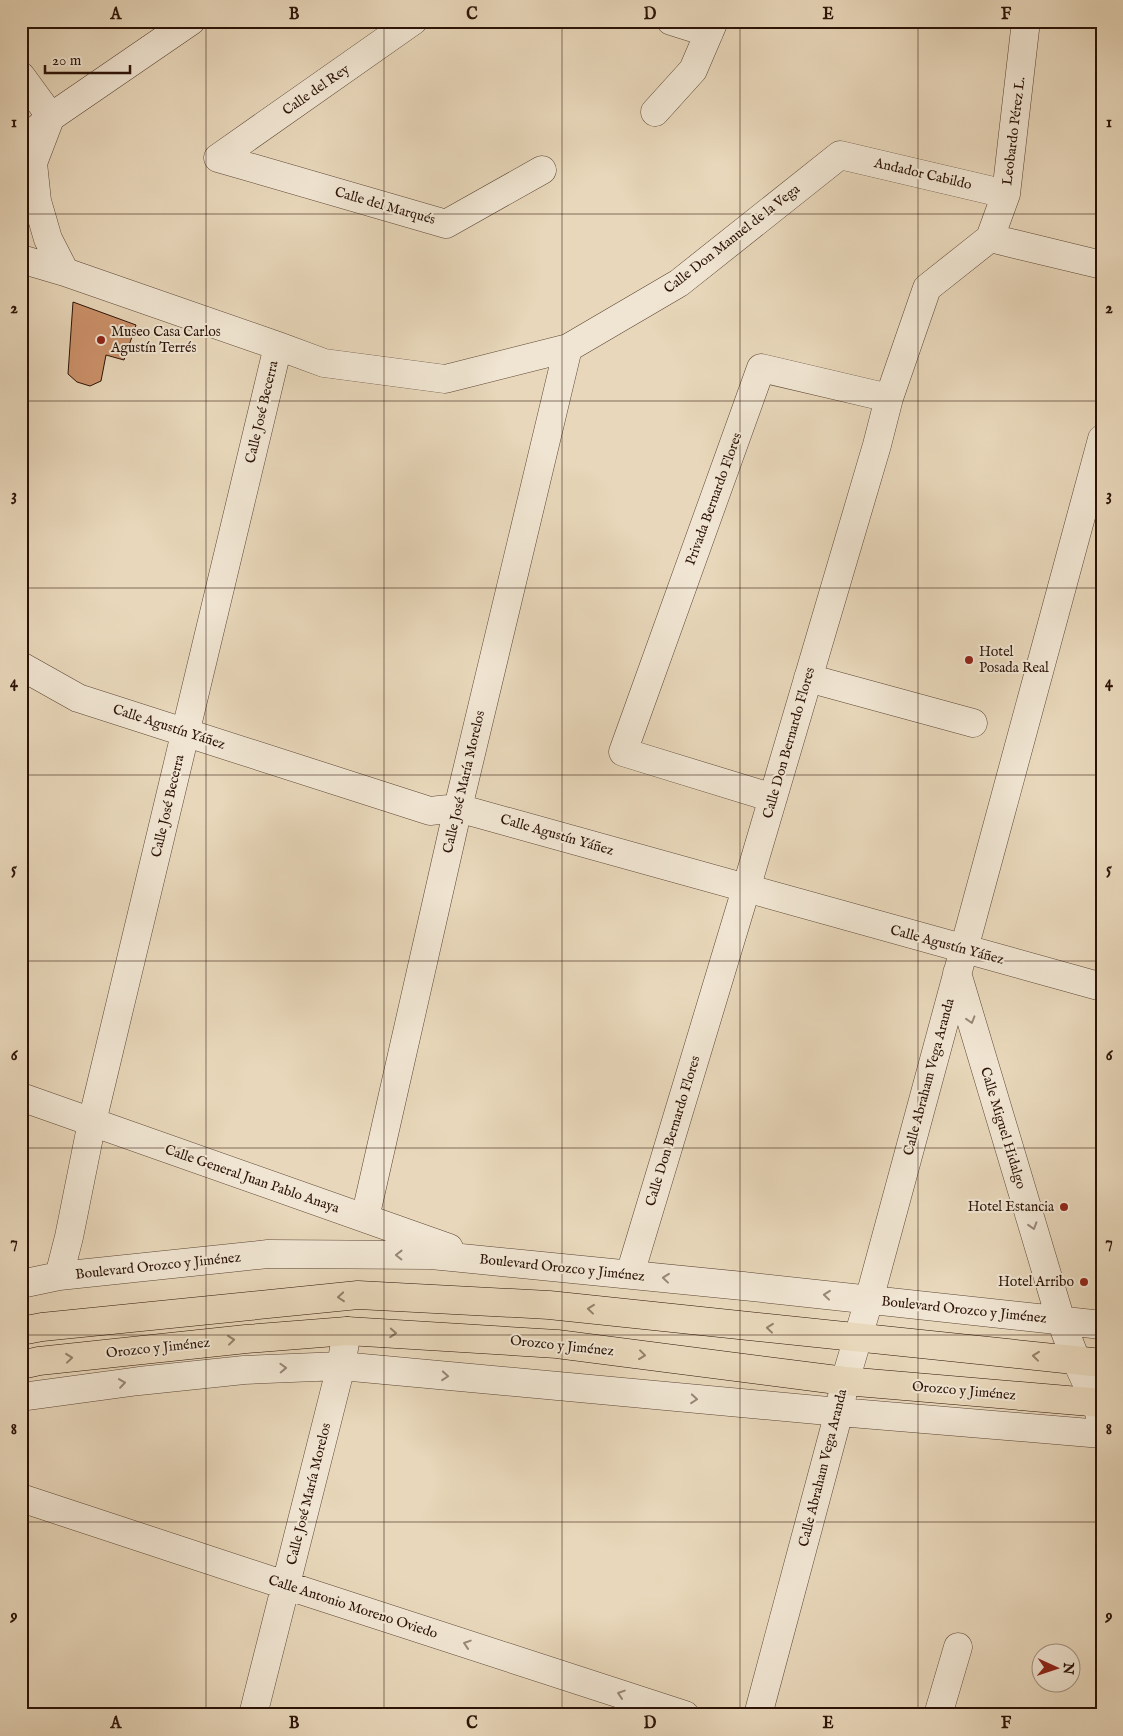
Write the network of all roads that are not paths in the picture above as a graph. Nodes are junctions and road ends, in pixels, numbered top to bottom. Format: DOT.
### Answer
graph roads {
  1 [pos="191,21"];
  2 [pos="413,21"];
  3 [pos="671,21"];
  4 [pos="1026,21"];
  5 [pos="712,27"];
  6 [pos="21,76"];
  7 [pos="654,112"];
  8 [pos="51,117"];
  9 [pos="21,143"];
  10 [pos="840,155"];
  11 [pos="218,158"];
  12 [pos="542,170"];
  13 [pos="1006,194"];
  14 [pos="990,238"];
  15 [pos="21,259"];
  16 [pos="1102,265"];
  17 [pos="65,272"];
  18 [pos="278,346"];
  19 [pos="568,348"];
  20 [pos="889,398"];
  21 [pos="1102,439"];
  22 [pos="21,666"];
  23 [pos="808,678"];
  24 [pos="973,723"];
  25 [pos="186,733"];
  26 [pos="773,798"];
  27 [pos="458,808"];
  28 [pos="746,889"];
  29 [pos="960,961"];
  30 [pos="1102,987"];
  31 [pos="21,1097"];
  32 [pos="92,1122"];
  33 [pos="364,1218"];
  34 [pos="484,1260"];
  35 [pos="630,1274"];
  36 [pos="59,1276"];
  37 [pos="21,1284"];
  38 [pos="869,1300"];
  39 [pos="1061,1321"];
  40 [pos="1102,1325"];
  41 [pos="347,1330"];
  42 [pos="21,1331"];
  43 [pos="858,1337"];
  44 [pos="1089,1361"];
  45 [pos="30,1363"];
  46 [pos="341,1366"];
  47 [pos="845,1381"];
  48 [pos="24,1404"];
  49 [pos="1100,1410"];
  50 [pos="839,1412"];
  51 [pos="1102,1434"];
  52 [pos="21,1498"];
  53 [pos="285,1586"];
  54 [pos="958,1646"];
  55 [pos="253,1715"];
  56 [pos="684,1715"];
  57 [pos="758,1715"];
  58 [pos="938,1715"];
  1 -- 8 [label="street"];
  2 -- 11 [label="street, Calle del Rey"];
  3 -- 5 [label="street"];
  4 -- 13 [label="street, Leobardo Pérez L."];
  5 -- 7 [label="street"];
  6 -- 8 [label="street"];
  8 -- 9 [label="street"];
  8 -- 17 [label="street"];
  10 -- 13 [label="street, Andador Cabildo"];
  10 -- 19 [label="street, Calle Don Manuel de la Vega"];
  11 -- 12 [label="street, Calle del Marqués"];
  13 -- 14 [label="street, Leobardo Pérez L."];
  14 -- 16 [label="street"];
  14 -- 20 [label="street, Calle Don Bernardo Flores"];
  15 -- 17 [label="street, Calle Don Manuel de la Vega"];
  17 -- 18 [label="street, Calle Don Manuel de la Vega"];
  18 -- 19 [label="street, Calle Don Manuel de la Vega"];
  18 -- 25 [label="street, Calle José Becerra"];
  19 -- 27 [label="street, Calle José María Morelos"];
  20 -- 23 [label="street, Calle Don Bernardo Flores"];
  20 -- 26 [label="street, Privada Bernardo Flores"];
  21 -- 29 [label="street, Calle Abraham Vega Aranda"];
  22 -- 25 [label="street, Calle Agustín Yáñez"];
  23 -- 24 [label="street"];
  23 -- 26 [label="street, Calle Don Bernardo Flores"];
  25 -- 27 [label="street, Calle Agustín Yáñez"];
  25 -- 32 [label="street, Calle José Becerra"];
  26 -- 28 [label="street, Calle Don Bernardo Flores"];
  27 -- 28 [label="street, Calle Agustín Yáñez"];
  27 -- 33 [label="street, Calle José María Morelos"];
  28 -- 29 [label="street, Calle Agustín Yáñez"];
  28 -- 35 [label="street, Calle Don Bernardo Flores"];
  29 -- 30 [label="street, Calle Agustín Yáñez"];
  29 -- 38 [label="street, Calle Abraham Vega Aranda"];
  29 -- 39 [label="street, Calle Miguel Hidalgo, one-way"];
  31 -- 32 [label="street, Calle General Juan Pablo Anaya"];
  32 -- 33 [label="street, Calle General Juan Pablo Anaya"];
  32 -- 36 [label="street, Calle José Becerra"];
  33 -- 34 [label="street, Calle General Juan Pablo Anaya"];
  34 -- 35 [label="street, Boulevard Orozco y Jiménez"];
  34 -- 36 [label="street, Boulevard Orozco y Jiménez, one-way"];
  38 -- 35 [label="street, Boulevard Orozco y Jiménez, one-way"];
  36 -- 37 [label="street, Boulevard Orozco y Jiménez"];
  38 -- 39 [label="street, Boulevard Orozco y Jiménez"];
  38 -- 43 [label="street, Calle Abraham Vega Aranda"];
  39 -- 40 [label="street, Boulevard Orozco y Jiménez"];
  39 -- 44 [label="street, Calle Miguel Hidalgo"];
  45 -- 41 [label="highway, Orozco y Jiménez, one-way"];
  41 -- 46 [label="street, Calle José María Morelos"];
  41 -- 47 [label="highway, Orozco y Jiménez, one-way"];
  43 -- 42 [label="highway, one-way"];
  44 -- 43 [label="highway, one-way"];
  43 -- 47 [label="street, Calle Abraham Vega Aranda"];
  44 -- 49 [label="street, Calle Miguel Hidalgo"];
  45 -- 48 [label="street"];
  48 -- 46 [label="street, one-way"];
  46 -- 50 [label="street, one-way"];
  46 -- 53 [label="street, Calle José María Morelos"];
  47 -- 49 [label="highway, Orozco y Jiménez"];
  47 -- 50 [label="street, Calle Abraham Vega Aranda"];
  50 -- 51 [label="street"];
  50 -- 57 [label="street, Calle Abraham Vega Aranda"];
  52 -- 53 [label="street, Calle Antonio Moreno Oviedo"];
  53 -- 55 [label="street, Calle José María Morelos"];
  56 -- 53 [label="street, Calle Antonio Moreno Oviedo, one-way"];
  54 -- 58 [label="street"];
}
